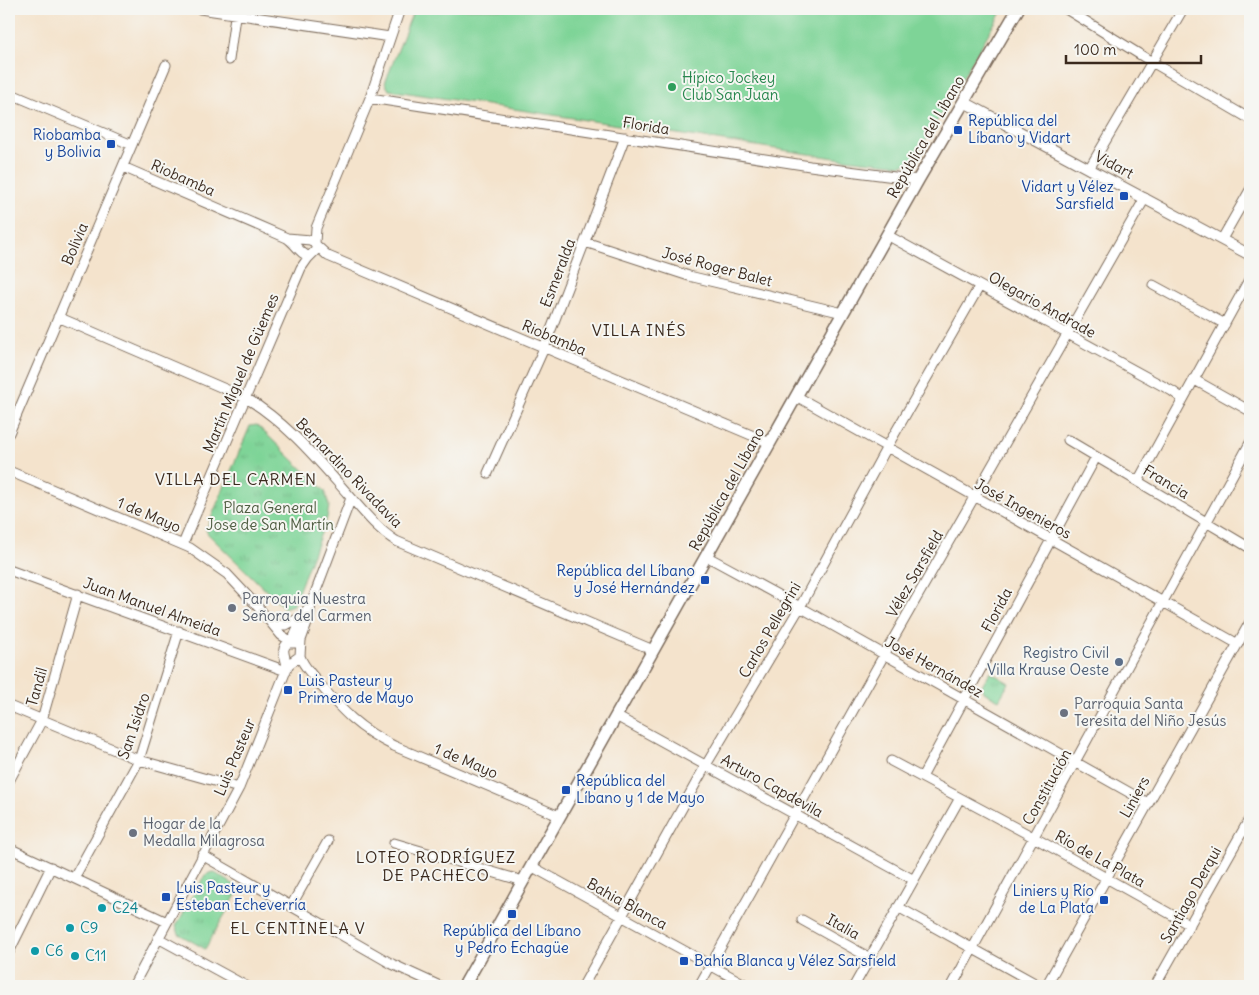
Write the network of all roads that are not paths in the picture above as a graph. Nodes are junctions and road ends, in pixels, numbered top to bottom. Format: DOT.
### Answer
graph roads {
  1 [pos="200,9"];
  2 [pos="400,9"];
  3 [pos="1018,9"];
  4 [pos="1066,9"];
  5 [pos="1183,9"];
  6 [pos="236,11"];
  7 [pos="390,37"];
  8 [pos="229,60"];
  9 [pos="1152,62"];
  10 [pos="166,65"];
  11 [pos="9,93"];
  12 [pos="370,98"];
  13 [pos="964,102"];
  14 [pos="1250,119"];
  15 [pos="625,137"];
  16 [pos="132,145"];
  17 [pos="123,167"];
  18 [pos="1089,169"];
  19 [pos="918,180"];
  20 [pos="1250,190"];
  21 [pos="1145,198"];
  22 [pos="887,235"];
  23 [pos="287,238"];
  24 [pos="1222,239"];
  25 [pos="311,242"];
  26 [pos="585,242"];
  27 [pos="306,254"];
  28 [pos="1250,255"];
  29 [pos="328,256"];
  30 [pos="1250,278"];
  31 [pos="1153,285"];
  32 [pos="979,287"];
  33 [pos="843,313"];
  34 [pos="58,317"];
  35 [pos="1225,324"];
  36 [pos="1067,335"];
  37 [pos="544,348"];
  38 [pos="1194,379"];
  39 [pos="796,396"];
  40 [pos="246,398"];
  41 [pos="1183,399"];
  42 [pos="1250,411"];
  43 [pos="9,434"];
  44 [pos="1068,440"];
  45 [pos="770,443"];
  46 [pos="1250,443"];
  47 [pos="887,447"];
  48 [pos="1096,457"];
  49 [pos="9,470"];
  50 [pos="488,473"];
  51 [pos="1138,481"];
  52 [pos="975,497"];
  53 [pos="352,498"];
  54 [pos="1207,523"];
  55 [pos="1050,540"];
  56 [pos="183,544"];
  57 [pos="1250,548"];
  58 [pos="706,556"];
  59 [pos="9,570"];
  60 [pos="78,594"];
  61 [pos="1163,602"];
  62 [pos="311,604"];
  63 [pos="800,607"];
  64 [pos="303,616"];
  65 [pos="1250,622"];
  66 [pos="273,625"];
  67 [pos="179,632"];
  68 [pos="1238,644"];
  69 [pos="653,650"];
  70 [pos="884,655"];
  71 [pos="293,656"];
  72 [pos="964,700"];
  73 [pos="9,706"];
  74 [pos="616,716"];
  75 [pos="42,720"];
  76 [pos="139,760"];
  77 [pos="892,761"];
  78 [pos="1076,763"];
  79 [pos="706,765"];
  80 [pos="922,777"];
  81 [pos="9,781"];
  82 [pos="239,788"];
  83 [pos="960,798"];
  84 [pos="1148,803"];
  85 [pos="795,815"];
  86 [pos="559,816"];
  87 [pos="1250,818"];
  88 [pos="1035,838"];
  89 [pos="328,841"];
  90 [pos="394,844"];
  91 [pos="9,848"];
  92 [pos="202,855"];
  93 [pos="531,866"];
  94 [pos="51,867"];
  95 [pos="74,878"];
  96 [pos="1106,878"];
  97 [pos="914,880"];
  98 [pos="523,881"];
  99 [pos="291,906"];
  100 [pos="898,907"];
  101 [pos="622,916"];
  102 [pos="802,920"];
  103 [pos="167,922"];
  104 [pos="1190,925"];
  105 [pos="158,938"];
  106 [pos="973,949"];
  107 [pos="9,952"];
  108 [pos="870,958"];
  109 [pos="710,966"];
  110 [pos="133,986"];
  111 [pos="246,986"];
  112 [pos="440,986"];
  113 [pos="464,986"];
  114 [pos="583,986"];
  115 [pos="699,986"];
  116 [pos="748,986"];
  117 [pos="854,986"];
  118 [pos="952,986"];
  119 [pos="1040,986"];
  120 [pos="1046,986"];
  121 [pos="1156,986"];
  1 -- 6 [label="street"];
  2 -- 7 [label="street"];
  3 -- 13 [label="main road, República del Líbano"];
  4 -- 9 [label="street"];
  5 -- 9 [label="street"];
  6 -- 7 [label="street"];
  6 -- 8 [label="street"];
  7 -- 12 [label="street"];
  9 -- 14 [label="street"];
  9 -- 18 [label="street"];
  10 -- 16 [label="street, Bolivia"];
  11 -- 16 [label="street"];
  12 -- 15 [label="street, Florida"];
  12 -- 25 [label="street"];
  13 -- 18 [label="street, Vidart"];
  13 -- 19 [label="main road, República del Líbano"];
  15 -- 19 [label="street, Florida"];
  15 -- 26 [label="street, Esmeralda"];
  16 -- 17 [label="street, Bolivia"];
  17 -- 23 [label="street, Riobamba"];
  17 -- 34 [label="street, Bolivia"];
  18 -- 21 [label="street, Vidart"];
  19 -- 22 [label="main road, República del Líbano"];
  20 -- 24 [label="street"];
  21 -- 24 [label="street, Vidart"];
  21 -- 36 [label="street, Vélez Sarsfield"];
  22 -- 32 [label="street, Olegario Andrade"];
  22 -- 33 [label="main road, República del Líbano"];
  23 -- 25 [label="street, Riobamba"];
  23 -- 27 [label="street, Riobamba"];
  24 -- 28 [label="street, Vidart"];
  25 -- 27 [label="street"];
  25 -- 27 [label="street"];
  25 -- 29 [label="street, Riobamba"];
  26 -- 33 [label="street, José Roger Balet"];
  26 -- 37 [label="street, Esmeralda"];
  27 -- 29 [label="street, Riobamba"];
  27 -- 40 [label="street, Martín Miguel de Güemes"];
  29 -- 37 [label="street, Riobamba"];
  30 -- 35 [label="street"];
  31 -- 35 [label="street"];
  32 -- 36 [label="street, Olegario Andrade"];
  32 -- 47 [label="street, Carlos Pellegrini"];
  33 -- 39 [label="main road, República del Líbano"];
  34 -- 40 [label="street, Bernardino Rivadavia"];
  34 -- 43 [label="street, Bolivia"];
  35 -- 38 [label="street"];
  36 -- 41 [label="street, Olegario Andrade"];
  36 -- 52 [label="street, Vélez Sarsfield"];
  37 -- 45 [label="street, Riobamba"];
  37 -- 50 [label="street, Esmeralda"];
  38 -- 41 [label="street"];
  38 -- 42 [label="street"];
  39 -- 45 [label="main road, República del Líbano"];
  39 -- 47 [label="street, José Ingenieros"];
  40 -- 53 [label="street, Bernardino Rivadavia"];
  40 -- 56 [label="street, Martín Miguel de Güemes"];
  41 -- 51 [label="street"];
  44 -- 48 [label="street, Francia"];
  45 -- 58 [label="main road, República del Líbano"];
  46 -- 54 [label="street, Constitución"];
  47 -- 52 [label="street, José Ingenieros"];
  47 -- 63 [label="street, Carlos Pellegrini"];
  48 -- 51 [label="street, Francia"];
  48 -- 55 [label="street, Florida"];
  49 -- 56 [label="street, 1 de Mayo"];
  51 -- 54 [label="street, Francia"];
  52 -- 55 [label="street, José Ingenieros"];
  52 -- 70 [label="street, Vélez Sarsfield"];
  53 -- 62 [label="street, Luis Pasteur"];
  53 -- 69 [label="street, Bernardino Rivadavia"];
  54 -- 57 [label="street, Francia"];
  54 -- 61 [label="street, Constitución"];
  55 -- 61 [label="street, José Ingenieros"];
  55 -- 72 [label="street, Florida"];
  56 -- 66 [label="street, 1 de Mayo"];
  58 -- 63 [label="street, José Hernández"];
  58 -- 69 [label="main road, República del Líbano"];
  59 -- 60 [label="street, Juan Manuel Almeida"];
  60 -- 67 [label="street, Juan Manuel Almeida"];
  60 -- 75 [label="street, Tandil"];
  61 -- 68 [label="street, José Ingenieros"];
  61 -- 78 [label="street, Constitución"];
  62 -- 64 [label="street, Luis Pasteur"];
  62 -- 71 [label="street, Luis Pasteur"];
  63 -- 70 [label="street, José Hernández"];
  63 -- 79 [label="street, Carlos Pellegrini"];
  64 -- 66 [label="street"];
  64 -- 71 [label="street, Luis Pasteur"];
  65 -- 68 [label="street, Liniers"];
  66 -- 71 [label="street, 1 de Mayo"];
  67 -- 71 [label="street, Juan Manuel Almeida"];
  67 -- 76 [label="street, San Isidro"];
  68 -- 84 [label="street, Liniers"];
  69 -- 74 [label="main road, República del Líbano"];
  70 -- 72 [label="street, José Hernández"];
  70 -- 85 [label="street, Vélez Sarsfield"];
  71 -- 82 [label="street, Luis Pasteur"];
  71 -- 86 [label="street, 1 de Mayo"];
  72 -- 78 [label="street, José Hernández"];
  72 -- 80 [label="street, Florida"];
  73 -- 75 [label="street"];
  74 -- 79 [label="street, Arturo Capdevila"];
  74 -- 86 [label="main road, República del Líbano"];
  75 -- 76 [label="street"];
  75 -- 81 [label="street, Tandil"];
  76 -- 82 [label="street"];
  76 -- 95 [label="street, San Isidro"];
  77 -- 80 [label="street, Río de La Plata"];
  78 -- 84 [label="street, José Hernández"];
  78 -- 88 [label="street, Constitución"];
  79 -- 85 [label="street, Arturo Capdevila"];
  79 -- 101 [label="street, Carlos Pellegrini"];
  80 -- 83 [label="street, Río de La Plata"];
  82 -- 92 [label="street, Luis Pasteur"];
  83 -- 88 [label="street, Río de La Plata"];
  83 -- 97 [label="street"];
  84 -- 96 [label="street, Liniers"];
  85 -- 97 [label="street, Arturo Capdevila"];
  85 -- 109 [label="street, Vélez Sarsfield"];
  86 -- 93 [label="main road, República del Líbano"];
  87 -- 104 [label="street, Santiago Derqui"];
  88 -- 96 [label="street, Río de La Plata"];
  88 -- 106 [label="street, Constitución"];
  89 -- 99 [label="street"];
  90 -- 98 [label="street"];
  91 -- 94 [label="street"];
  92 -- 99 [label="street"];
  92 -- 103 [label="street, Luis Pasteur"];
  93 -- 98 [label="main road, República del Líbano"];
  93 -- 101 [label="street, Bahia Blanca"];
  94 -- 95 [label="street"];
  94 -- 107 [label="street"];
  95 -- 103 [label="street"];
  96 -- 104 [label="street, Río de La Plata"];
  96 -- 120 [label="street, Liniers"];
  97 -- 100 [label="street"];
  98 -- 113 [label="main road, República del Líbano"];
  99 -- 112 [label="street"];
  100 -- 106 [label="street"];
  100 -- 108 [label="street"];
  101 -- 109 [label="street, Bahia Blanca"];
  101 -- 114 [label="street, Carlos Pellegrini"];
  102 -- 108 [label="street, Italia"];
  103 -- 105 [label="street, Luis Pasteur"];
  104 -- 121 [label="street, Santiago Derqui"];
  105 -- 110 [label="street, Luis Pasteur"];
  105 -- 111 [label="street"];
  106 -- 118 [label="street, Constitución"];
  106 -- 119 [label="street"];
  108 -- 117 [label="street"];
  109 -- 115 [label="street, Vélez Sarsfield"];
  109 -- 116 [label="street, Bahia Blanca"];
}
